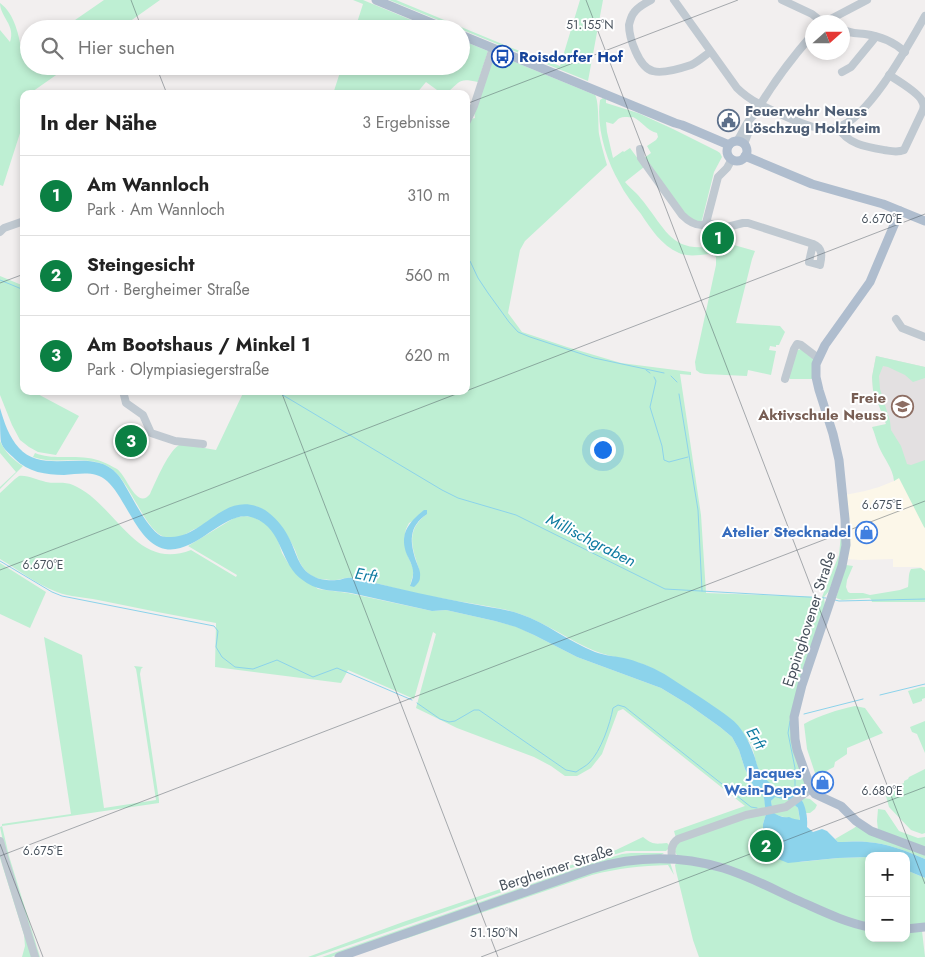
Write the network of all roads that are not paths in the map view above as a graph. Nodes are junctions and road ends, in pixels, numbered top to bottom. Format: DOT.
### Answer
graph roads {
  1 [pos="376,0"];
  2 [pos="651,0"];
  3 [pos="674,0"];
  4 [pos="782,0"];
  5 [pos="866,0"];
  6 [pos="814,15"];
  7 [pos="840,15"];
  8 [pos="924,16"];
  9 [pos="424,20"];
  10 [pos="850,33"];
  11 [pos="874,36"];
  12 [pos="470,39"];
  13 [pos="805,43"];
  14 [pos="492,48"];
  15 [pos="710,52"];
  16 [pos="905,52"];
  17 [pos="842,72"];
  18 [pos="889,75"];
  19 [pos="760,105"];
  20 [pos="470,114"];
  21 [pos="838,127"];
  22 [pos="734,145"];
  23 [pos="640,149"];
  24 [pos="745,156"];
  25 [pos="732,159"];
  26 [pos="900,211"];
  27 [pos="925,221"];
  28 [pos="20,222"];
  29 [pos="706,223"];
  30 [pos="0,232"];
  31 [pos="813,244"];
  32 [pos="896,319"];
  33 [pos="925,338"];
  34 [pos="818,358"];
  35 [pos="785,379"];
  36 [pos="124,395"];
  37 [pos="203,444"];
  38 [pos="807,792"];
  39 [pos="0,841"];
  40 [pos="925,851"];
  41 [pos="672,859"];
  42 [pos="865,926"];
  43 [pos="925,927"];
  44 [pos="910,929"];
  45 [pos="35,957"];
  46 [pos="339,957"];
  1 -- 9 [label="main road"];
  2 -- 15 [label="street"];
  3 -- 15 [label="street"];
  4 -- 6 [label="street"];
  5 -- 7 [label="street"];
  8 -- 16 [label="street"];
  10 -- 11 [label="street"];
  11 -- 16 [label="street"];
  11 -- 17 [label="street"];
  12 -- 14 [label="main road"];
  13 -- 19 [label="street"];
  14 -- 20 [label="street"];
  14 -- 22 [label="main road"];
  15 -- 19 [label="street"];
  16 -- 18 [label="street"];
  18 -- 21 [label="street"];
  18 -- 21 [label="street"];
  19 -- 21 [label="street"];
  19 -- 22 [label="street"];
  22 -- 24 [label="main road"];
  22 -- 25 [label="main road"];
  23 -- 29 [label="street"];
  24 -- 25 [label="main road"];
  24 -- 26 [label="main road"];
  25 -- 29 [label="street"];
  26 -- 27 [label="main road"];
  26 -- 34 [label="main road, Eppinghovener Straße"];
  28 -- 30 [label="street"];
  29 -- 31 [label="street"];
  32 -- 33 [label="street"];
  34 -- 35 [label="street"];
  34 -- 38 [label="main road, Eppinghovener Straße"];
  36 -- 37 [label="street"];
  38 -- 40 [label="main road"];
  38 -- 41 [label="street"];
  39 -- 45 [label="street"];
  41 -- 42 [label="main road, Bergheimer Straße"];
  41 -- 46 [label="main road, Bergheimer Straße"];
  43 -- 44 [label="main road"];
}
